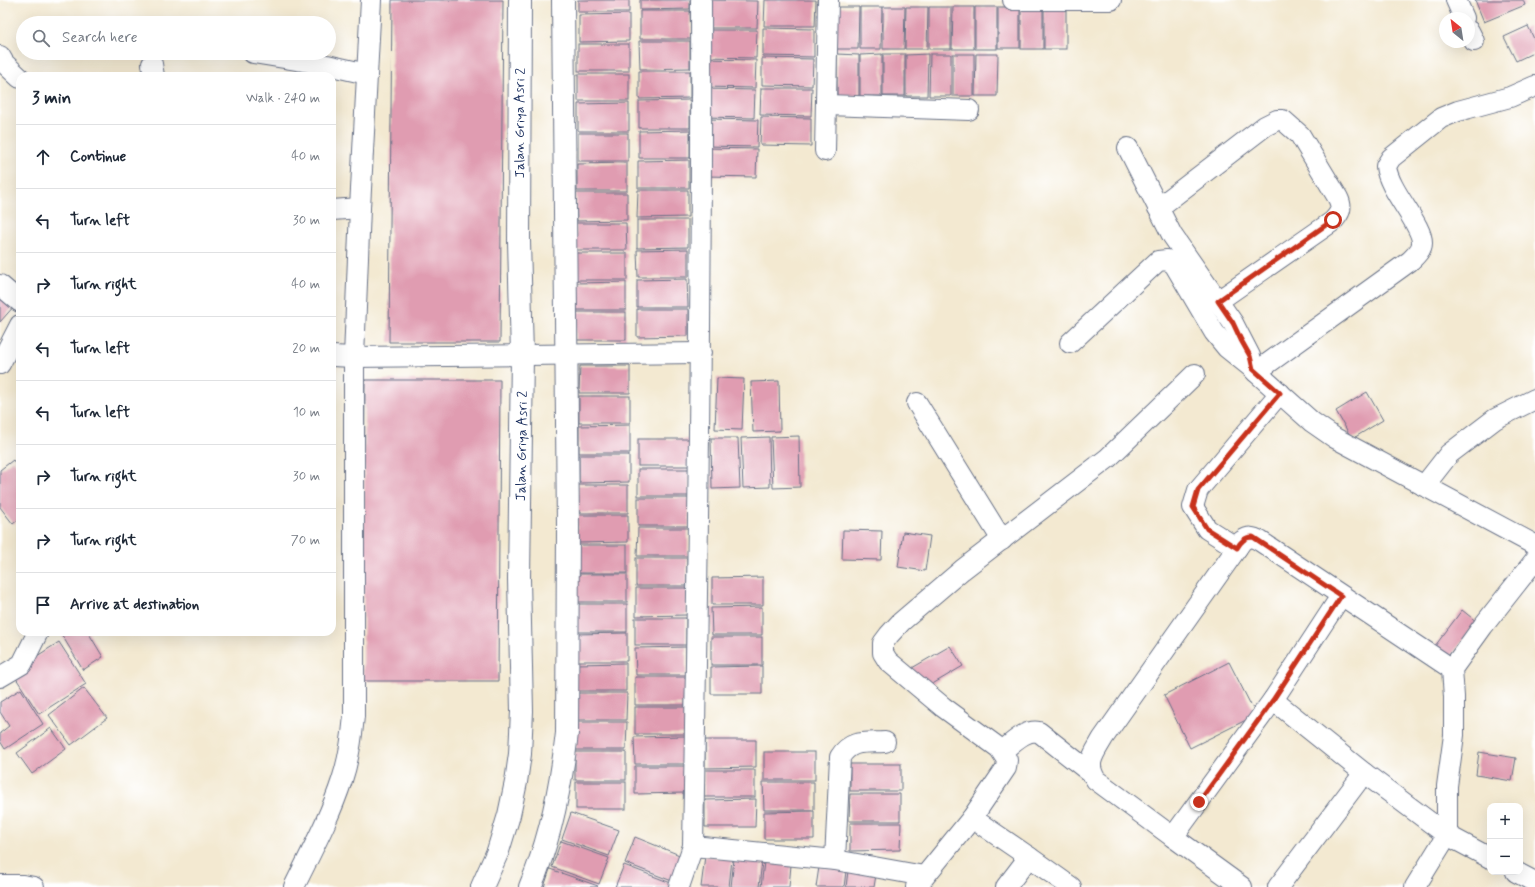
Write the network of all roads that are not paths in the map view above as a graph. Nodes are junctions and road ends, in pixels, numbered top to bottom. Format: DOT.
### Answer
graph roads {
  1 [pos="371,0"];
  2 [pos="520,0"];
  3 [pos="563,0"];
  4 [pos="701,0"];
  5 [pos="828,0"];
  6 [pos="1013,0"];
  7 [pos="1111,0"];
  8 [pos="1456,0"];
  9 [pos="1461,12"];
  10 [pos="0,56"];
  11 [pos="297,60"];
  12 [pos="16,74"];
  13 [pos="367,74"];
  14 [pos="1535,86"];
  15 [pos="827,105"];
  16 [pos="969,110"];
  17 [pos="1128,148"];
  18 [pos="825,151"];
  19 [pos="360,208"];
  20 [pos="1158,208"];
  21 [pos="336,210"];
  22 [pos="0,285"];
  23 [pos="16,299"];
  24 [pos="1218,301"];
  25 [pos="16,333"];
  26 [pos="1070,343"];
  27 [pos="701,353"];
  28 [pos="525,355"];
  29 [pos="564,355"];
  30 [pos="336,356"];
  31 [pos="354,357"];
  32 [pos="0,364"];
  33 [pos="1254,370"];
  34 [pos="1195,374"];
  35 [pos="1280,393"];
  36 [pos="1535,399"];
  37 [pos="917,403"];
  38 [pos="1424,486"];
  39 [pos="1002,540"];
  40 [pos="1535,545"];
  41 [pos="1237,548"];
  42 [pos="1535,560"];
  43 [pos="1341,596"];
  44 [pos="36,636"];
  45 [pos="1452,669"];
  46 [pos="0,677"];
  47 [pos="1273,700"];
  48 [pos="885,742"];
  49 [pos="1002,751"];
  50 [pos="1092,773"];
  51 [pos="1364,773"];
  52 [pos="972,818"];
  53 [pos="1447,835"];
  54 [pos="1173,837"];
  55 [pos="694,846"];
  56 [pos="1029,856"];
  57 [pos="1487,856"];
  58 [pos="835,860"];
  59 [pos="1522,875"];
  60 [pos="920,882"];
  61 [pos="1535,882"];
  62 [pos="0,886"];
  63 [pos="34,887"];
  64 [pos="294,887"];
  65 [pos="482,887"];
  66 [pos="530,887"];
  67 [pos="679,887"];
  68 [pos="1006,887"];
  69 [pos="1071,887"];
  70 [pos="1242,887"];
  71 [pos="1278,887"];
  72 [pos="1415,887"];
  1 -- 13 [label="street"];
  2 -- 28 [label="street, Jalan Griya Asri 2"];
  3 -- 29 [label="street"];
  4 -- 27 [label="street"];
  5 -- 15 [label="street"];
  6 -- 7 [label="street"];
  8 -- 9 [label="street"];
  10 -- 12 [label="street"];
  11 -- 13 [label="street"];
  13 -- 19 [label="street"];
  14 -- 33 [label="street"];
  15 -- 16 [label="street"];
  15 -- 18 [label="street"];
  17 -- 20 [label="street"];
  19 -- 21 [label="street"];
  19 -- 31 [label="street"];
  20 -- 24 [label="street"];
  20 -- 24 [label="street"];
  22 -- 23 [label="street"];
  24 -- 33 [label="street"];
  25 -- 32 [label="street"];
  26 -- 33 [label="street"];
  27 -- 29 [label="street"];
  27 -- 55 [label="street"];
  28 -- 29 [label="street"];
  28 -- 31 [label="street"];
  28 -- 65 [label="street, Jalan Griya Asri 2"];
  29 -- 66 [label="street"];
  30 -- 31 [label="street"];
  31 -- 64 [label="street"];
  33 -- 35 [label="street"];
  34 -- 39 [label="street"];
  35 -- 38 [label="street"];
  35 -- 41 [label="street"];
  36 -- 38 [label="street"];
  37 -- 39 [label="street"];
  38 -- 40 [label="street"];
  39 -- 49 [label="street"];
  41 -- 43 [label="street"];
  41 -- 50 [label="street"];
  42 -- 45 [label="street"];
  43 -- 45 [label="street"];
  43 -- 47 [label="street"];
  44 -- 46 [label="street"];
  45 -- 53 [label="street"];
  47 -- 51 [label="street"];
  47 -- 54 [label="street"];
  48 -- 58 [label="street"];
  49 -- 50 [label="street"];
  49 -- 52 [label="street"];
  50 -- 54 [label="street"];
  51 -- 53 [label="street"];
  51 -- 71 [label="street"];
  52 -- 56 [label="street"];
  52 -- 60 [label="street"];
  53 -- 57 [label="street"];
  53 -- 72 [label="street"];
  54 -- 70 [label="street"];
  55 -- 58 [label="street"];
  55 -- 67 [label="street"];
  56 -- 68 [label="street"];
  56 -- 69 [label="street"];
  58 -- 60 [label="street"];
  59 -- 61 [label="street"];
  62 -- 63 [label="street"];
}
